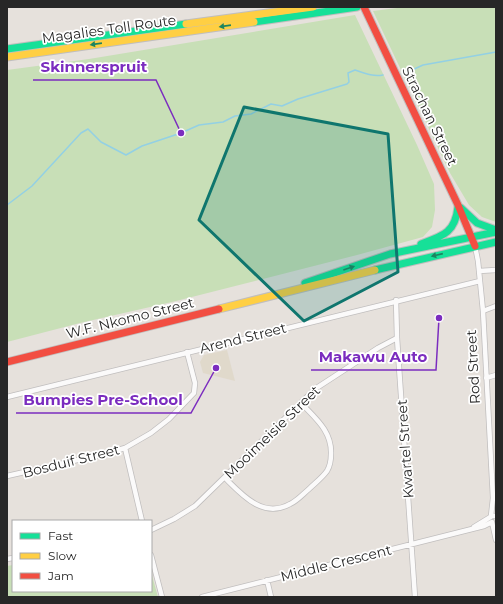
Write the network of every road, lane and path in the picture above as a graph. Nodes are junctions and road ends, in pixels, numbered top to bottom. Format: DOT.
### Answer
graph roads {
  1 [pos="313,7"];
  2 [pos="356,7"];
  3 [pos="364,7"];
  4 [pos="7,49"];
  5 [pos="7,57"];
  6 [pos="458,205"];
  7 [pos="496,231"];
  8 [pos="471,236"];
  9 [pos="496,242"];
  10 [pos="475,246"];
  11 [pos="390,254"];
  12 [pos="496,270"];
  13 [pos="479,271"];
  14 [pos="480,281"];
  15 [pos="259,299"];
  16 [pos="396,300"];
  17 [pos="496,306"];
  18 [pos="482,311"];
  19 [pos="397,338"];
  20 [pos="187,352"];
  21 [pos="7,362"];
  22 [pos="496,375"];
  23 [pos="486,378"];
  24 [pos="7,397"];
  25 [pos="300,403"];
  26 [pos="496,446"];
  27 [pos="125,448"];
  28 [pos="490,448"];
  29 [pos="7,476"];
  30 [pos="225,478"];
  31 [pos="493,519"];
  32 [pos="142,520"];
  33 [pos="152,530"];
  34 [pos="496,541"];
  35 [pos="412,545"];
  36 [pos="152,559"];
  37 [pos="267,580"];
  38 [pos="162,597"];
  39 [pos="202,597"];
  40 [pos="271,597"];
  41 [pos="415,597"];
  1 -- 4 [label="main road, Magalies Toll Route"];
  2 -- 5 [label="main road, Magalies Toll Route, one-way"];
  3 -- 6 [label="main road, Strachan Street"];
  6 -- 7 [label="main road"];
  6 -- 8 [label="main road, Strachan Street"];
  6 -- 11 [label="main road"];
  7 -- 8 [label="main road, W.F. Nkomo Street"];
  8 -- 10 [label="main road, Rod Street"];
  8 -- 11 [label="main road, W.F. Nkomo Street"];
  9 -- 10 [label="main road, W.F. Nkomo Street"];
  10 -- 13 [label="street, Rod Street"];
  10 -- 15 [label="main road, W.F. Nkomo Street, one-way"];
  15 -- 11 [label="main road, W.F. Nkomo Street, one-way"];
  12 -- 13 [label="street"];
  13 -- 14 [label="street, Rod Street"];
  14 -- 16 [label="street, Arend Street"];
  14 -- 18 [label="street, Rod Street"];
  15 -- 21 [label="main road, W.F. Nkomo Street"];
  16 -- 19 [label="street, Kwartel Street"];
  16 -- 20 [label="street, Arend Street"];
  17 -- 18 [label="street"];
  18 -- 23 [label="street, Rod Street"];
  19 -- 25 [label="street, Mooimeisie Street"];
  19 -- 35 [label="street, Kwartel Street"];
  20 -- 24 [label="street, Arend Street"];
  20 -- 27 [label="street, Bosduif Street"];
  22 -- 23 [label="street"];
  23 -- 28 [label="street, Rod Street"];
  25 -- 30 [label="street, Mooimeisie Street"];
  25 -- 30 [label="street"];
  26 -- 28 [label="street"];
  27 -- 29 [label="street, Bosduif Street"];
  27 -- 32 [label="street"];
  28 -- 31 [label="street, Rod Street"];
  30 -- 33 [label="street, Mooimeisie Street"];
  31 -- 34 [label="street, Rod Street"];
  31 -- 35 [label="street, Middle Crescent"];
  35 -- 37 [label="street, Middle Crescent"];
  35 -- 41 [label="street, Kwartel Street"];
  36 -- 38 [label="street"];
  37 -- 39 [label="street, Middle Crescent"];
  37 -- 40 [label="street"];
}
